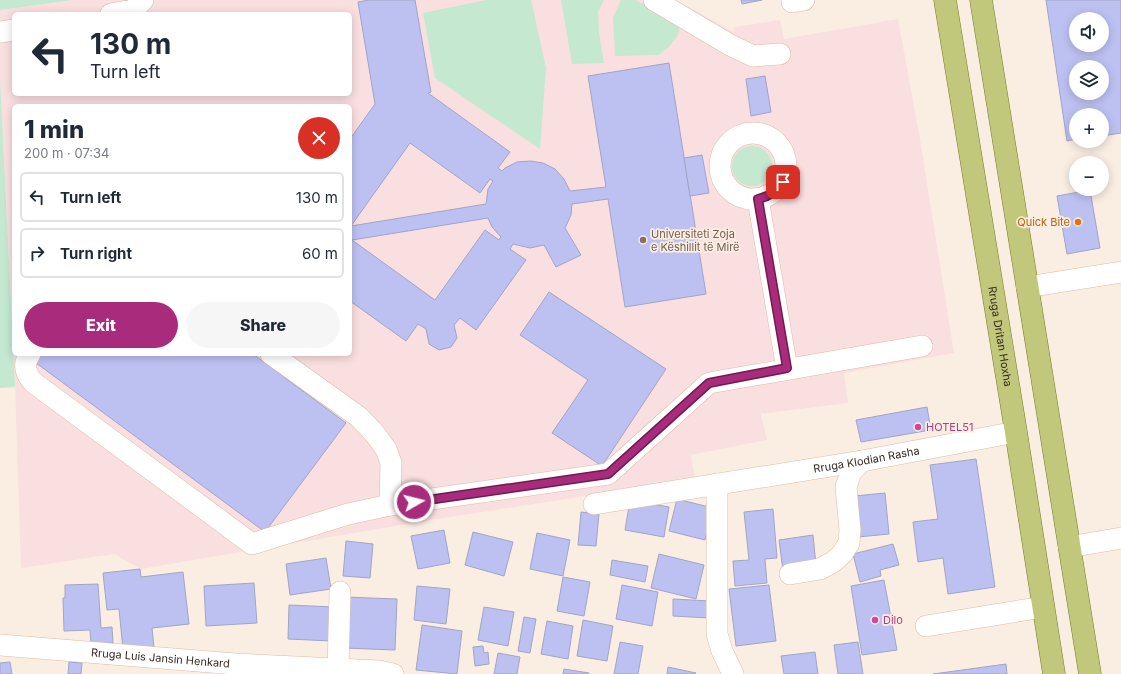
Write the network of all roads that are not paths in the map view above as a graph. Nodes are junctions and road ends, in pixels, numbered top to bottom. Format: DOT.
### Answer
graph roads {
  1 [pos="144,0"];
  2 [pos="654,0"];
  3 [pos="944,0"];
  4 [pos="981,0"];
  5 [pos="122,12"];
  6 [pos="12,30"];
  7 [pos="0,32"];
  8 [pos="780,54"];
  9 [pos="758,199"];
  10 [pos="1121,272"];
  11 [pos="1027,287"];
  12 [pos="922,346"];
  13 [pos="28,356"];
  14 [pos="274,356"];
  15 [pos="787,368"];
  16 [pos="1016,432"];
  17 [pos="862,461"];
  18 [pos="717,484"];
  19 [pos="594,504"];
  20 [pos="390,505"];
  21 [pos="1121,538"];
  22 [pos="1069,547"];
  23 [pos="790,574"];
  24 [pos="340,592"];
  25 [pos="1043,607"];
  26 [pos="926,626"];
  27 [pos="0,645"];
  28 [pos="338,669"];
  29 [pos="393,674"];
  30 [pos="733,674"];
  31 [pos="1054,674"];
  32 [pos="1090,674"];
  1 -- 5 [label="street"];
  2 -- 8 [label="street"];
  3 -- 16 [label="main road, Rruga Dritan Hoxha"];
  4 -- 11 [label="main road"];
  6 -- 7 [label="street"];
  9 -- 15 [label="street"];
  10 -- 11 [label="street"];
  11 -- 22 [label="main road"];
  12 -- 15 [label="street"];
  13 -- 20 [label="street"];
  14 -- 20 [label="street"];
  15 -- 20 [label="street"];
  16 -- 17 [label="street, Rruga Klodian Rasha"];
  16 -- 25 [label="main road, Rruga Dritan Hoxha"];
  17 -- 18 [label="street, Rruga Klodian Rasha"];
  17 -- 23 [label="street"];
  18 -- 19 [label="street, Rruga Klodian Rasha"];
  18 -- 30 [label="street"];
  21 -- 22 [label="street"];
  22 -- 32 [label="main road"];
  24 -- 28 [label="street"];
  25 -- 26 [label="street"];
  25 -- 31 [label="main road, Rruga Dritan Hoxha"];
  27 -- 28 [label="street, Rruga Luis Jansin Henkard"];
  28 -- 29 [label="street, Rruga Luis Jansin Henkard"];
}
